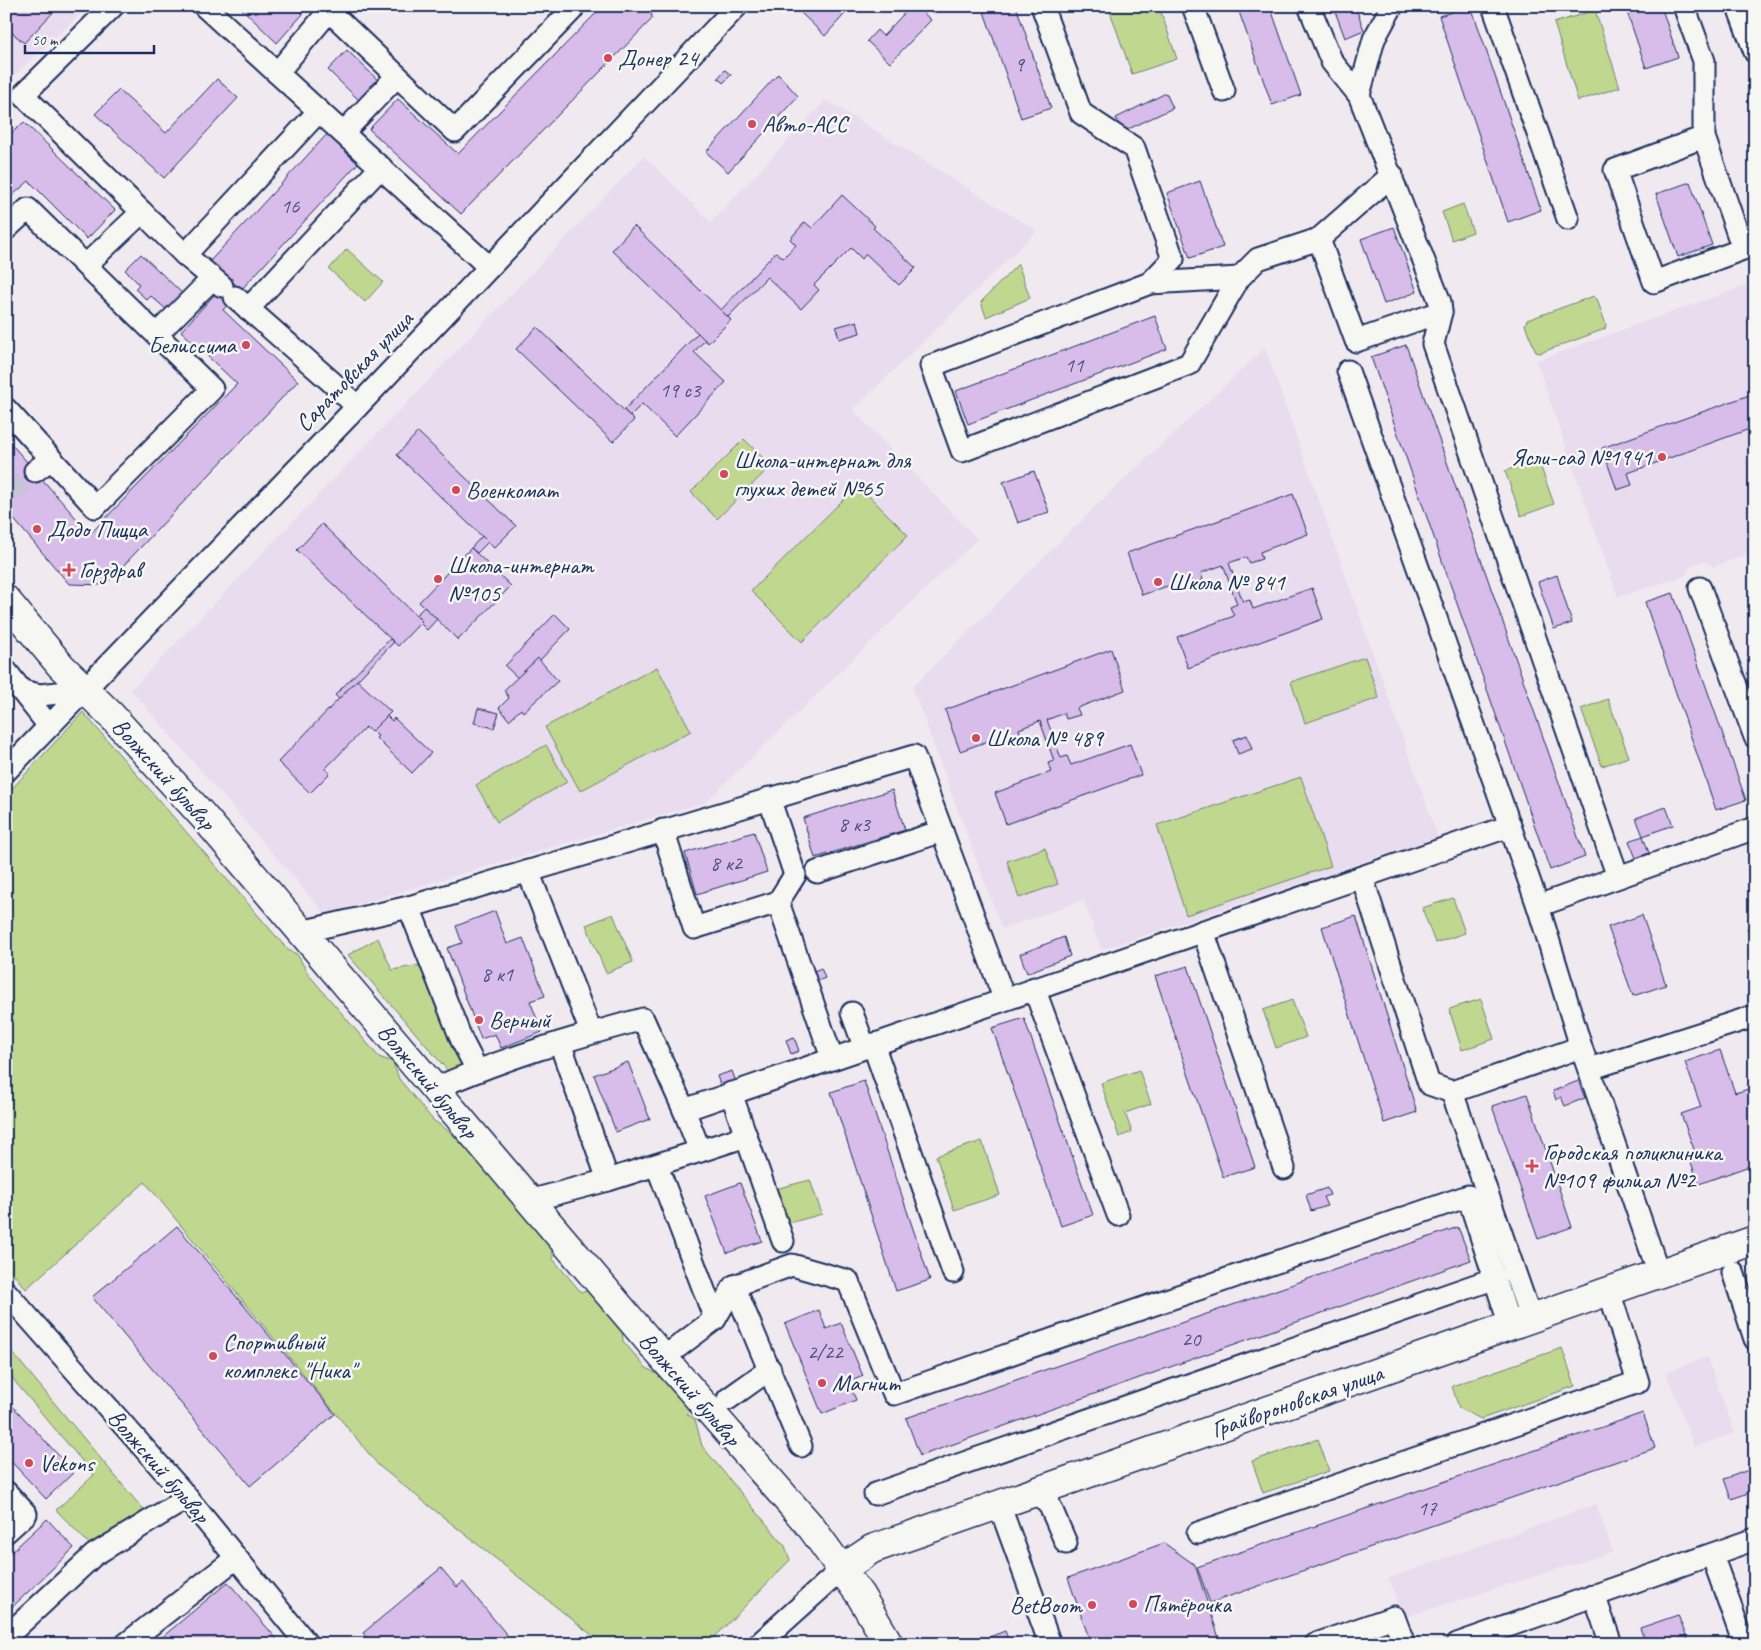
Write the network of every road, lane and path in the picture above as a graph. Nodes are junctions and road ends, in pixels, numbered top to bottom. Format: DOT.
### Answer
graph roads {
  1 [pos="113,6"];
  2 [pos="204,6"];
  3 [pos="565,6"];
  4 [pos="1042,6"];
  5 [pos="1193,6"];
  6 [pos="1309,6"];
  7 [pos="1392,6"];
  8 [pos="1494,6"];
  9 [pos="1684,6"];
  10 [pos="1755,7"];
  11 [pos="326,8"];
  12 [pos="729,9"];
  13 [pos="1755,52"];
  14 [pos="278,73"];
  15 [pos="397,76"];
  16 [pos="1224,91"];
  17 [pos="1359,95"];
  18 [pos="319,111"];
  19 [pos="343,133"];
  20 [pos="1704,137"];
  21 [pos="381,167"];
  22 [pos="1392,175"];
  23 [pos="142,212"];
  24 [pos="1568,219"];
  25 [pos="6,229"];
  26 [pos="1319,239"];
  27 [pos="185,255"];
  28 [pos="86,265"];
  29 [pos="489,267"];
  30 [pos="1240,278"];
  31 [pos="1150,283"];
  32 [pos="229,293"];
  33 [pos="1441,312"];
  34 [pos="157,334"];
  35 [pos="1348,371"];
  36 [pos="357,406"];
  37 [pos="6,409"];
  38 [pos="1700,588"];
  39 [pos="6,600"];
  40 [pos="6,671"];
  41 [pos="84,690"];
  42 [pos="22,691"];
  43 [pos="49,726"];
  44 [pos="1755,737"];
  45 [pos="6,771"];
  46 [pos="769,798"];
  47 [pos="1510,826"];
  48 [pos="1755,828"];
  49 [pos="662,830"];
  50 [pos="942,831"];
  51 [pos="528,872"];
  52 [pos="817,872"];
  53 [pos="1362,876"];
  54 [pos="1618,877"];
  55 [pos="778,902"];
  56 [pos="1538,906"];
  57 [pos="409,907"];
  58 [pos="1203,931"];
  59 [pos="301,932"];
  60 [pos="1034,988"];
  61 [pos="1004,998"];
  62 [pos="852,1013"];
  63 [pos="1755,1016"];
  64 [pos="591,1032"];
  65 [pos="560,1043"];
  66 [pos="868,1045"];
  67 [pos="1581,1047"];
  68 [pos="832,1058"];
  69 [pos="1589,1069"];
  70 [pos="478,1070"];
  71 [pos="434,1089"];
  72 [pos="1452,1092"];
  73 [pos="731,1093"];
  74 [pos="684,1110"];
  75 [pos="746,1136"];
  76 [pos="700,1151"];
  77 [pos="658,1166"];
  78 [pos="1284,1168"];
  79 [pos="608,1180"];
  80 [pos="529,1201"];
  81 [pos="1118,1215"];
  82 [pos="1755,1240"];
  83 [pos="783,1241"];
  84 [pos="953,1272"];
  85 [pos="1733,1272"];
  86 [pos="1659,1274"];
  87 [pos="1496,1278"];
  88 [pos="734,1286"];
  89 [pos="1610,1291"];
  90 [pos="8,1296"];
  91 [pos="715,1319"];
  92 [pos="1520,1322"];
  93 [pos="1755,1339"];
  94 [pos="663,1358"];
  95 [pos="770,1369"];
  96 [pos="728,1399"];
  97 [pos="802,1446"];
  98 [pos="6,1492"];
  99 [pos="1037,1492"];
  100 [pos="875,1494"];
  101 [pos="187,1498"];
  102 [pos="999,1504"];
  103 [pos="6,1532"];
  104 [pos="1198,1533"];
  105 [pos="1755,1539"];
  106 [pos="1066,1543"];
  107 [pos="1712,1555"];
  108 [pos="236,1558"];
  109 [pos="842,1569"];
  110 [pos="1594,1595"];
  111 [pos="6,1637"];
  112 [pos="1485,1639"];
  113 [pos="126,1644"];
  114 [pos="307,1644"];
  115 [pos="758,1644"];
  116 [pos="889,1644"];
  117 [pos="1050,1644"];
  118 [pos="1316,1644"];
  119 [pos="1404,1644"];
  120 [pos="1457,1644"];
  121 [pos="1611,1644"];
  122 [pos="1744,1644"];
  1 -- 23 [label="street"];
  2 -- 14 [label="street"];
  3 -- 15 [label="street"];
  4 -- 31 [label="street"];
  5 -- 16 [label="street"];
  6 -- 17 [label="street"];
  7 -- 17 [label="street"];
  8 -- 24 [label="street"];
  9 -- 20 [label="street"];
  10 -- 13 [label="street"];
  11 -- 14 [label="street"];
  11 -- 15 [label="street"];
  12 -- 29 [label="street, Саратовская улица"];
  14 -- 18 [label="street"];
  15 -- 19 [label="street"];
  17 -- 22 [label="street"];
  18 -- 19 [label="street"];
  18 -- 27 [label="street"];
  19 -- 21 [label="street"];
  20 -- 20 [label="street"];
  21 -- 29 [label="street"];
  21 -- 32 [label="street"];
  22 -- 26 [label="street"];
  22 -- 33 [label="street"];
  23 -- 27 [label="street"];
  23 -- 28 [label="street"];
  25 -- 28 [label="street"];
  26 -- 30 [label="street"];
  26 -- 33 [label="street"];
  27 -- 32 [label="street"];
  28 -- 34 [label="street"];
  29 -- 36 [label="street, Саратовская улица"];
  30 -- 31 [label="street"];
  30 -- 31 [label="street"];
  32 -- 34 [label="street"];
  32 -- 36 [label="street"];
  33 -- 54 [label="street"];
  34 -- 37 [label="street"];
  35 -- 47 [label="street"];
  36 -- 41 [label="street, Саратовская улица"];
  38 -- 44 [label="street"];
  39 -- 41 [label="main road, Волжский бульвар"];
  40 -- 42 [label="street"];
  41 -- 42 [label="street"];
  41 -- 43 [label="street, Саратовская улица"];
  41 -- 59 [label="main road, Волжский бульвар"];
  42 -- 43 [label="street"];
  43 -- 45 [label="street, Саратовская улица"];
  46 -- 49 [label="street"];
  46 -- 50 [label="street"];
  46 -- 55 [label="street"];
  47 -- 53 [label="street"];
  47 -- 56 [label="street"];
  48 -- 54 [label="street"];
  49 -- 51 [label="street"];
  49 -- 55 [label="street"];
  50 -- 52 [label="street"];
  50 -- 61 [label="street"];
  51 -- 57 [label="street"];
  51 -- 64 [label="street"];
  53 -- 58 [label="street"];
  53 -- 72 [label="street"];
  54 -- 56 [label="street"];
  55 -- 68 [label="street"];
  56 -- 67 [label="street"];
  57 -- 59 [label="street"];
  57 -- 70 [label="street"];
  58 -- 60 [label="street"];
  58 -- 78 [label="street"];
  59 -- 71 [label="main road, Волжский бульвар"];
  60 -- 61 [label="street"];
  60 -- 81 [label="street"];
  61 -- 66 [label="street"];
  62 -- 66 [label="street"];
  63 -- 69 [label="street"];
  64 -- 65 [label="street"];
  64 -- 74 [label="street"];
  65 -- 70 [label="street"];
  65 -- 79 [label="street"];
  66 -- 68 [label="street"];
  66 -- 84 [label="street"];
  67 -- 69 [label="street"];
  67 -- 72 [label="street"];
  68 -- 73 [label="street"];
  69 -- 86 [label="street"];
  70 -- 71 [label="street"];
  71 -- 80 [label="main road, Волжский бульвар"];
  72 -- 92 [label="street"];
  73 -- 74 [label="street"];
  73 -- 75 [label="street"];
  74 -- 76 [label="street"];
  75 -- 76 [label="street"];
  75 -- 83 [label="street"];
  76 -- 77 [label="street"];
  77 -- 79 [label="street"];
  77 -- 91 [label="street"];
  79 -- 80 [label="street"];
  80 -- 94 [label="main road, Волжский бульвар"];
  82 -- 86 [label="main road, Грайвороновская улица"];
  85 -- 93 [label="street"];
  86 -- 89 [label="main road, Грайвороновская улица"];
  87 -- 88 [label="street"];
  87 -- 92 [label="street"];
  87 -- 100 [label="street"];
  88 -- 91 [label="street"];
  88 -- 95 [label="street"];
  89 -- 92 [label="main road, Грайвороновская улица"];
  89 -- 104 [label="street"];
  90 -- 101 [label="street, Волжский бульвар"];
  91 -- 94 [label="street"];
  92 -- 99 [label="main road, Грайвороновская улица"];
  94 -- 109 [label="main road, Волжский бульвар"];
  95 -- 96 [label="street"];
  95 -- 97 [label="street"];
  98 -- 103 [label="street"];
  99 -- 102 [label="main road, Грайвороновская улица"];
  99 -- 106 [label="street"];
  101 -- 108 [label="street, Волжский бульвар"];
  101 -- 111 [label="street"];
  102 -- 109 [label="main road, Грайвороновская улица"];
  102 -- 117 [label="street"];
  105 -- 107 [label="street"];
  107 -- 110 [label="street"];
  107 -- 122 [label="street"];
  108 -- 113 [label="street"];
  108 -- 114 [label="street, Волжский бульвар"];
  109 -- 115 [label="street"];
  109 -- 116 [label="main road, Волжский бульвар"];
  110 -- 112 [label="street"];
  110 -- 121 [label="street"];
  112 -- 120 [label="street"];
  118 -- 119 [label="street"];
}
